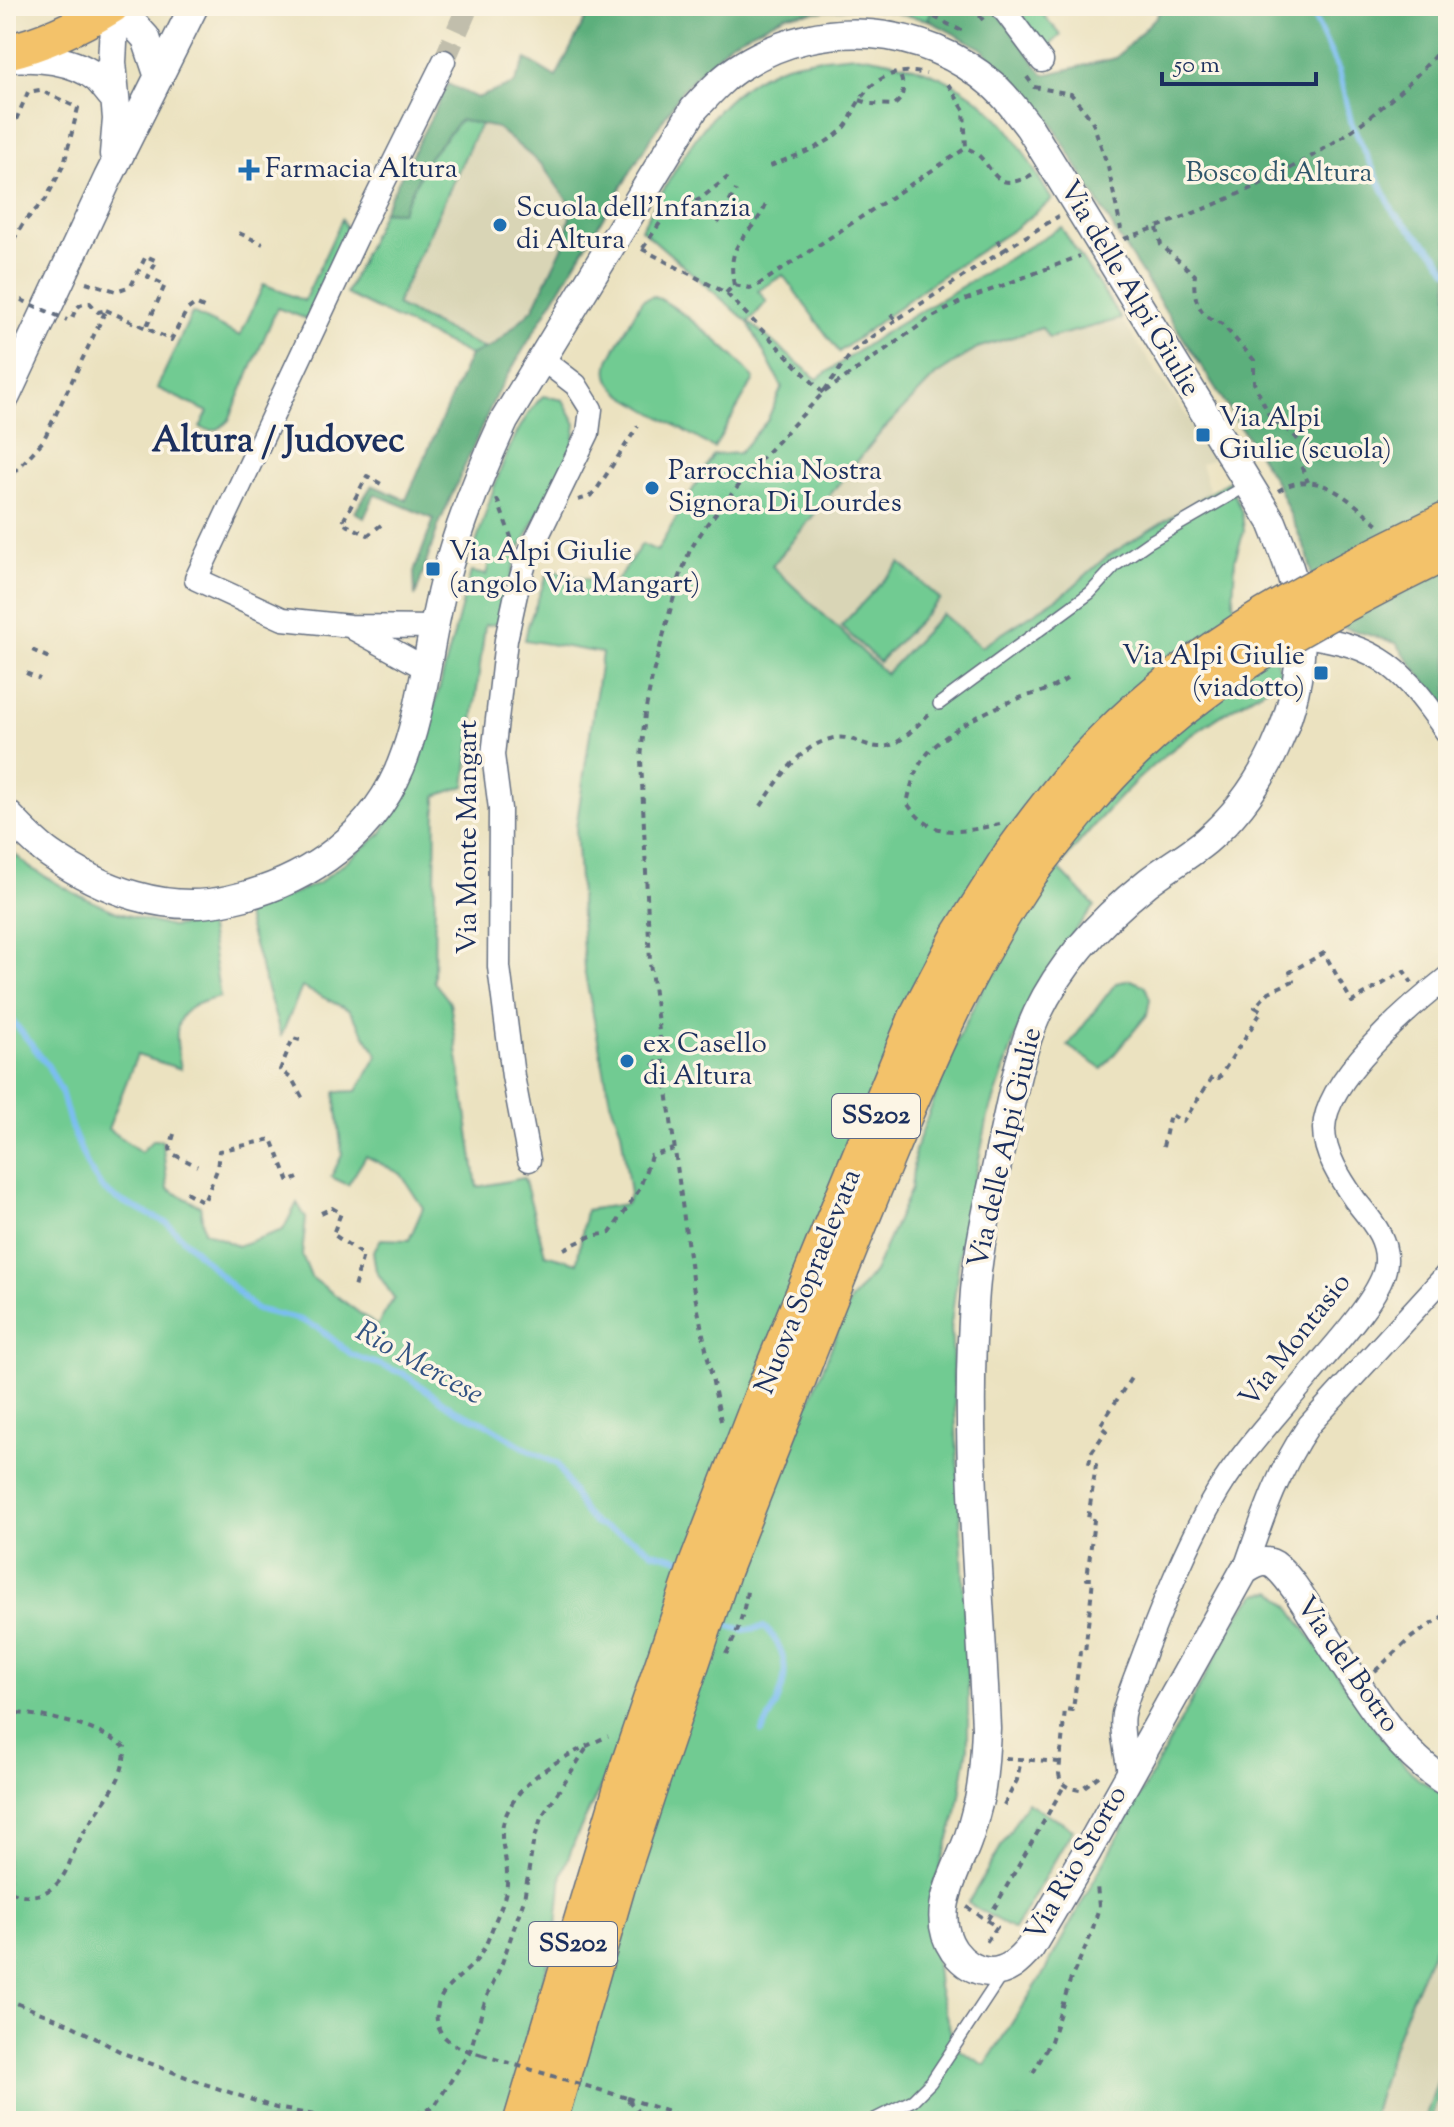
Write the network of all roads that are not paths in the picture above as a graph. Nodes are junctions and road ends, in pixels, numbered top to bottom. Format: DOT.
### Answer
graph roads {
  1 [pos="115,6"];
  2 [pos="194,6"];
  3 [pos="1001,6"];
  4 [pos="6,55"];
  5 [pos="444,61"];
  6 [pos="1034,68"];
  7 [pos="159,77"];
  8 [pos="115,99"];
  9 [pos="108,178"];
  10 [pos="541,358"];
  11 [pos="6,396"];
  12 [pos="1254,494"];
  13 [pos="1448,520"];
  14 [pos="1448,551"];
  15 [pos="350,626"];
  16 [pos="434,627"];
  17 [pos="1302,636"];
  18 [pos="425,668"];
  19 [pos="939,704"];
  20 [pos="1448,734"];
  21 [pos="6,813"];
  22 [pos="1016,849"];
  23 [pos="1448,977"];
  24 [pos="529,1160"];
  25 [pos="1448,1273"];
  26 [pos="1244,1571"];
  27 [pos="641,1770"];
  28 [pos="1117,1772"];
  29 [pos="1448,1783"];
  30 [pos="1004,1971"];
  31 [pos="522,2121"];
  32 [pos="549,2121"];
  33 [pos="871,2121"];
  1 -- 4 [label="main road"];
  1 -- 7 [label="street"];
  1 -- 8 [label="street"];
  2 -- 7 [label="street"];
  3 -- 6 [label="street"];
  4 -- 8 [label="street"];
  5 -- 15 [label="street"];
  7 -- 9 [label="street"];
  8 -- 9 [label="street"];
  9 -- 11 [label="street"];
  10 -- 12 [label="street, Via delle Alpi Giulie"];
  10 -- 16 [label="street, Via delle Alpi Giulie"];
  10 -- 24 [label="street, Via Monte Mangart"];
  12 -- 17 [label="street, Via delle Alpi Giulie"];
  12 -- 19 [label="lane"];
  13 -- 22 [label="highway, Nuova Sopraelevata / SS202, bridge"];
  14 -- 22 [label="highway, Nuova Sopraelevata / SS202, bridge"];
  15 -- 16 [label="street"];
  15 -- 18 [label="street"];
  16 -- 18 [label="street, Via delle Alpi Giulie"];
  17 -- 20 [label="street"];
  17 -- 30 [label="street, Via delle Alpi Giulie"];
  18 -- 21 [label="street, Via delle Alpi Giulie"];
  22 -- 27 [label="highway, Nuova Sopraelevata / SS202, bridge"];
  23 -- 28 [label="street, Via Montasio"];
  25 -- 26 [label="street"];
  26 -- 28 [label="street, Via Rio Storto"];
  26 -- 29 [label="street, Via del Botro"];
  27 -- 31 [label="highway, Nuova Sopraelevata / SS202"];
  27 -- 32 [label="highway, Nuova Sopraelevata / SS202"];
  28 -- 30 [label="street, Via Rio Storto"];
  30 -- 33 [label="lane, Via Rio Storto"];
}
